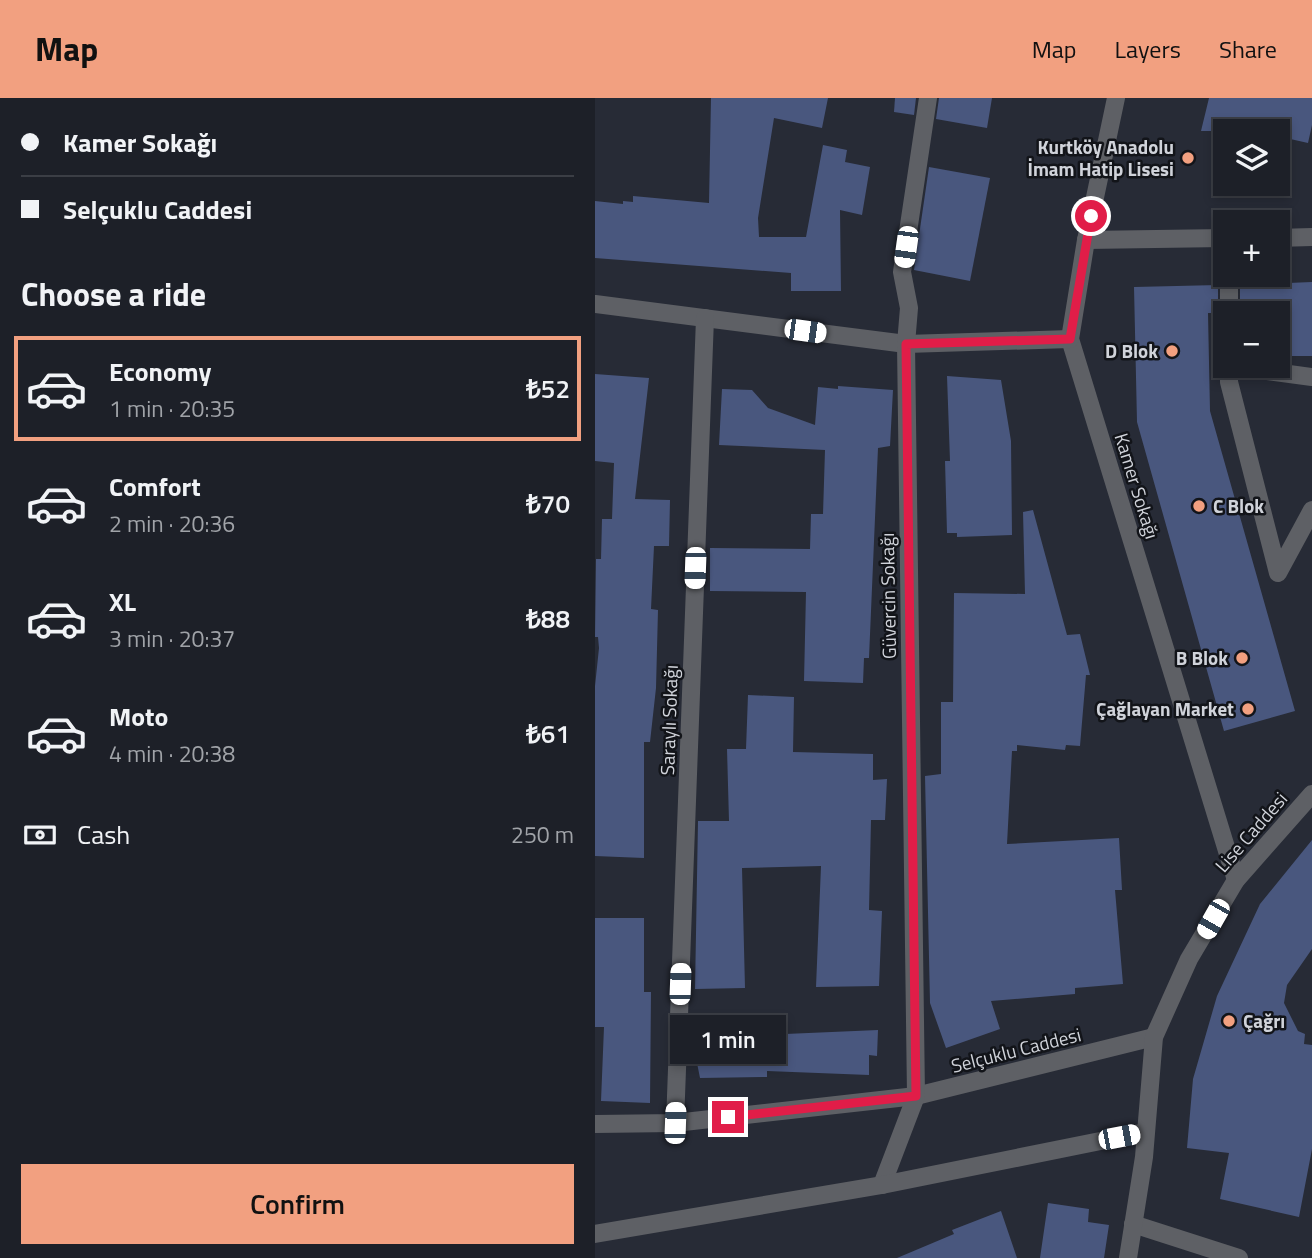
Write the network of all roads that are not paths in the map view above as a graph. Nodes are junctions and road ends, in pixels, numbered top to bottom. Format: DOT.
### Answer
graph roads {
  1 [pos="928,98"];
  2 [pos="1116,98"];
  3 [pos="1312,237"];
  4 [pos="1213,238"];
  5 [pos="1290,238"];
  6 [pos="1086,240"];
  7 [pos="595,304"];
  8 [pos="705,318"];
  9 [pos="1070,339"];
  10 [pos="906,344"];
  11 [pos="1290,374"];
  12 [pos="1312,377"];
  13 [pos="1229,378"];
  14 [pos="1312,510"];
  15 [pos="1312,794"];
  16 [pos="1236,880"];
  17 [pos="1154,1037"];
  18 [pos="916,1096"];
  19 [pos="675,1123"];
  20 [pos="595,1124"];
  21 [pos="1145,1132"];
  22 [pos="882,1185"];
  23 [pos="1133,1224"];
  24 [pos="595,1234"];
  25 [pos="1128,1258"];
  26 [pos="1239,1258"];
  1 -- 10 [label="street, Güvercin Sokağı"];
  2 -- 6 [label="street, Kamer Sokağı"];
  3 -- 5 [label="street"];
  4 -- 6 [label="street"];
  6 -- 9 [label="street, Kamer Sokağı"];
  7 -- 8 [label="street"];
  8 -- 10 [label="street"];
  8 -- 19 [label="street, Saraylı Sokağı"];
  9 -- 10 [label="street"];
  9 -- 16 [label="street, Kamer Sokağı"];
  10 -- 18 [label="street, Güvercin Sokağı"];
  11 -- 12 [label="street"];
  13 -- 14 [label="street"];
  15 -- 16 [label="street, Lise Caddesi"];
  16 -- 17 [label="street, Lise Caddesi"];
  17 -- 18 [label="street, Selçuklu Caddesi"];
  17 -- 21 [label="street, Lise Caddesi"];
  18 -- 19 [label="street, Selçuklu Caddesi"];
  18 -- 22 [label="street"];
  19 -- 20 [label="street, Selçuklu Caddesi"];
  21 -- 22 [label="street"];
  21 -- 23 [label="street, Lise Caddesi"];
  22 -- 24 [label="street"];
  23 -- 25 [label="street, Lise Caddesi"];
  23 -- 26 [label="street"];
}
